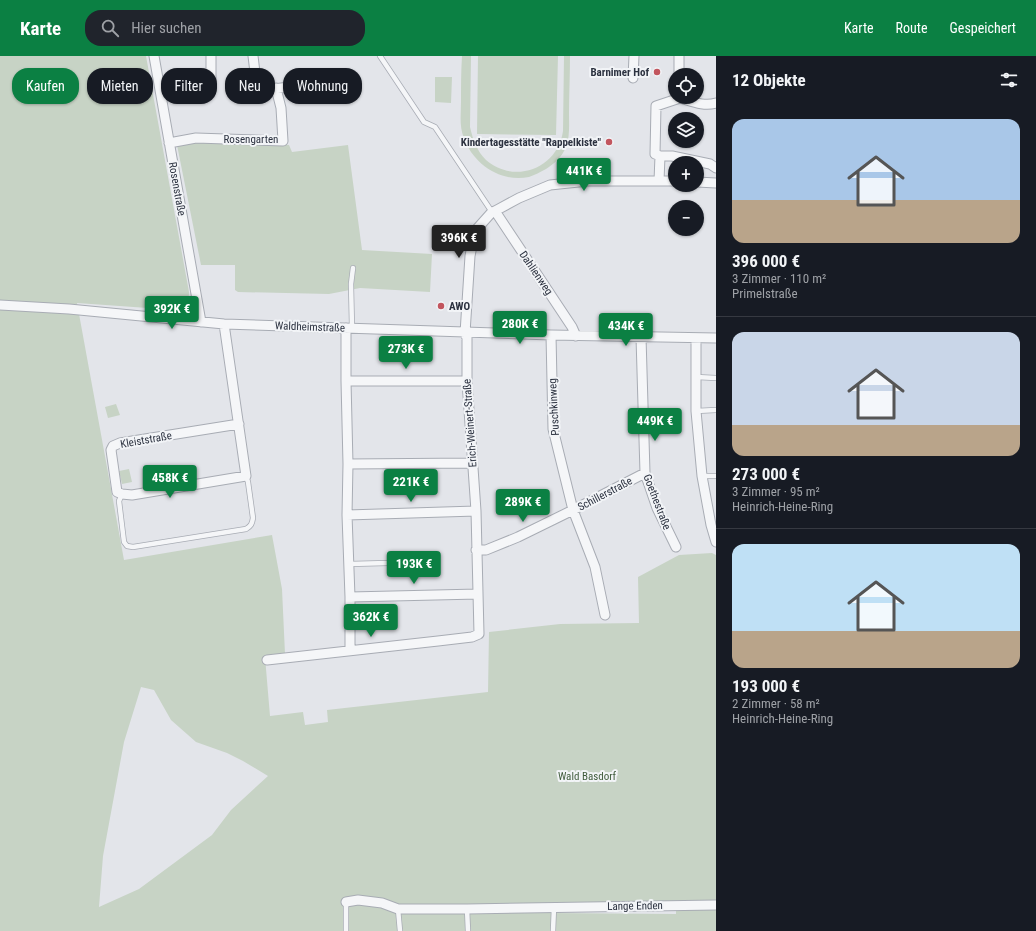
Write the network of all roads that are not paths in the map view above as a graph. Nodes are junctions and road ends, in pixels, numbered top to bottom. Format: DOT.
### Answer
graph roads {
  1 [pos="154,56"];
  2 [pos="211,56"];
  3 [pos="253,56"];
  4 [pos="380,56"];
  5 [pos="634,56"];
  6 [pos="679,56"];
  7 [pos="211,68"];
  8 [pos="680,68"];
  9 [pos="633,78"];
  10 [pos="283,87"];
  11 [pos="276,88"];
  12 [pos="668,102"];
  13 [pos="716,103"];
  14 [pos="700,104"];
  15 [pos="169,143"];
  16 [pos="660,156"];
  17 [pos="714,165"];
  18 [pos="659,181"];
  19 [pos="668,181"];
  20 [pos="704,182"];
  21 [pos="716,183"];
  22 [pos="493,211"];
  23 [pos="353,268"];
  24 [pos="0,305"];
  25 [pos="201,322"];
  26 [pos="224,324"];
  27 [pos="349,328"];
  28 [pos="465,333"];
  29 [pos="551,335"];
  30 [pos="576,336"];
  31 [pos="641,337"];
  32 [pos="696,338"];
  33 [pos="716,338"];
  34 [pos="696,376"];
  35 [pos="716,378"];
  36 [pos="346,381"];
  37 [pos="467,381"];
  38 [pos="716,410"];
  39 [pos="696,411"];
  40 [pos="239,424"];
  41 [pos="472,463"];
  42 [pos="348,464"];
  43 [pos="645,473"];
  44 [pos="246,476"];
  45 [pos="702,476"];
  46 [pos="716,476"];
  47 [pos="122,494"];
  48 [pos="573,510"];
  49 [pos="476,511"];
  50 [pos="347,515"];
  51 [pos="714,524"];
  52 [pos="716,542"];
  53 [pos="676,547"];
  54 [pos="476,550"];
  55 [pos="388,563"];
  56 [pos="349,564"];
  57 [pos="478,594"];
  58 [pos="350,597"];
  59 [pos="605,615"];
  60 [pos="350,650"];
  61 [pos="267,660"];
  62 [pos="346,902"];
  63 [pos="716,905"];
  64 [pos="554,907"];
  65 [pos="398,909"];
  66 [pos="467,909"];
  67 [pos="346,931"];
  68 [pos="400,931"];
  69 [pos="468,931"];
  70 [pos="553,931"];
  1 -- 15 [label="street, Rosenstraße"];
  2 -- 7 [label="street"];
  3 -- 11 [label="street"];
  4 -- 22 [label="lane"];
  5 -- 9 [label="street"];
  6 -- 8 [label="street"];
  10 -- 11 [label="street"];
  11 -- 15 [label="street, Rosengarten"];
  12 -- 16 [label="street"];
  13 -- 14 [label="street"];
  15 -- 25 [label="street, Rosenstraße"];
  16 -- 17 [label="street"];
  16 -- 18 [label="street"];
  18 -- 19 [label="street"];
  18 -- 22 [label="street"];
  20 -- 21 [label="street"];
  22 -- 28 [label="street, Erich-Weinert-Straße"];
  22 -- 30 [label="street, Dahlienweg"];
  23 -- 27 [label="lane"];
  24 -- 25 [label="street, Waldheimstraße"];
  25 -- 26 [label="street, Waldheimstraße"];
  26 -- 27 [label="street, Waldheimstraße"];
  26 -- 40 [label="street"];
  27 -- 28 [label="street, Waldheimstraße"];
  27 -- 36 [label="street"];
  28 -- 29 [label="street, Waldheimstraße"];
  28 -- 37 [label="street, Erich-Weinert-Straße"];
  29 -- 30 [label="street, Waldheimstraße"];
  29 -- 48 [label="street, Puschkinweg"];
  30 -- 31 [label="street, Waldheimstraße"];
  31 -- 32 [label="street, Waldheimstraße"];
  31 -- 43 [label="street, Goethestraße"];
  32 -- 33 [label="street, Waldheimstraße"];
  32 -- 34 [label="street"];
  34 -- 35 [label="lane"];
  34 -- 39 [label="street"];
  36 -- 37 [label="street"];
  36 -- 42 [label="street"];
  37 -- 41 [label="street, Erich-Weinert-Straße"];
  38 -- 39 [label="lane"];
  39 -- 45 [label="street"];
  40 -- 44 [label="street"];
  40 -- 47 [label="street, Kleiststraße"];
  41 -- 42 [label="street"];
  41 -- 49 [label="street, Erich-Weinert-Straße"];
  42 -- 50 [label="street"];
  43 -- 48 [label="street, Schillerstraße"];
  43 -- 53 [label="street, Goethestraße"];
  44 -- 47 [label="street"];
  44 -- 47 [label="lane"];
  45 -- 46 [label="lane"];
  45 -- 51 [label="street"];
  48 -- 54 [label="street, Schillerstraße"];
  48 -- 59 [label="street, Puschkinweg"];
  49 -- 50 [label="street"];
  49 -- 54 [label="street, Erich-Weinert-Straße"];
  50 -- 56 [label="street"];
  51 -- 52 [label="street"];
  54 -- 57 [label="street, Erich-Weinert-Straße"];
  55 -- 56 [label="lane"];
  56 -- 58 [label="street"];
  57 -- 58 [label="street"];
  57 -- 60 [label="street, Erich-Weinert-Straße"];
  58 -- 60 [label="street"];
  60 -- 61 [label="street"];
  62 -- 65 [label="street, Lange Enden"];
  62 -- 67 [label="lane"];
  63 -- 64 [label="street, Lange Enden"];
  64 -- 66 [label="street, Lange Enden"];
  64 -- 70 [label="lane"];
  65 -- 66 [label="street, Lange Enden"];
  65 -- 68 [label="lane"];
  66 -- 69 [label="lane"];
}
